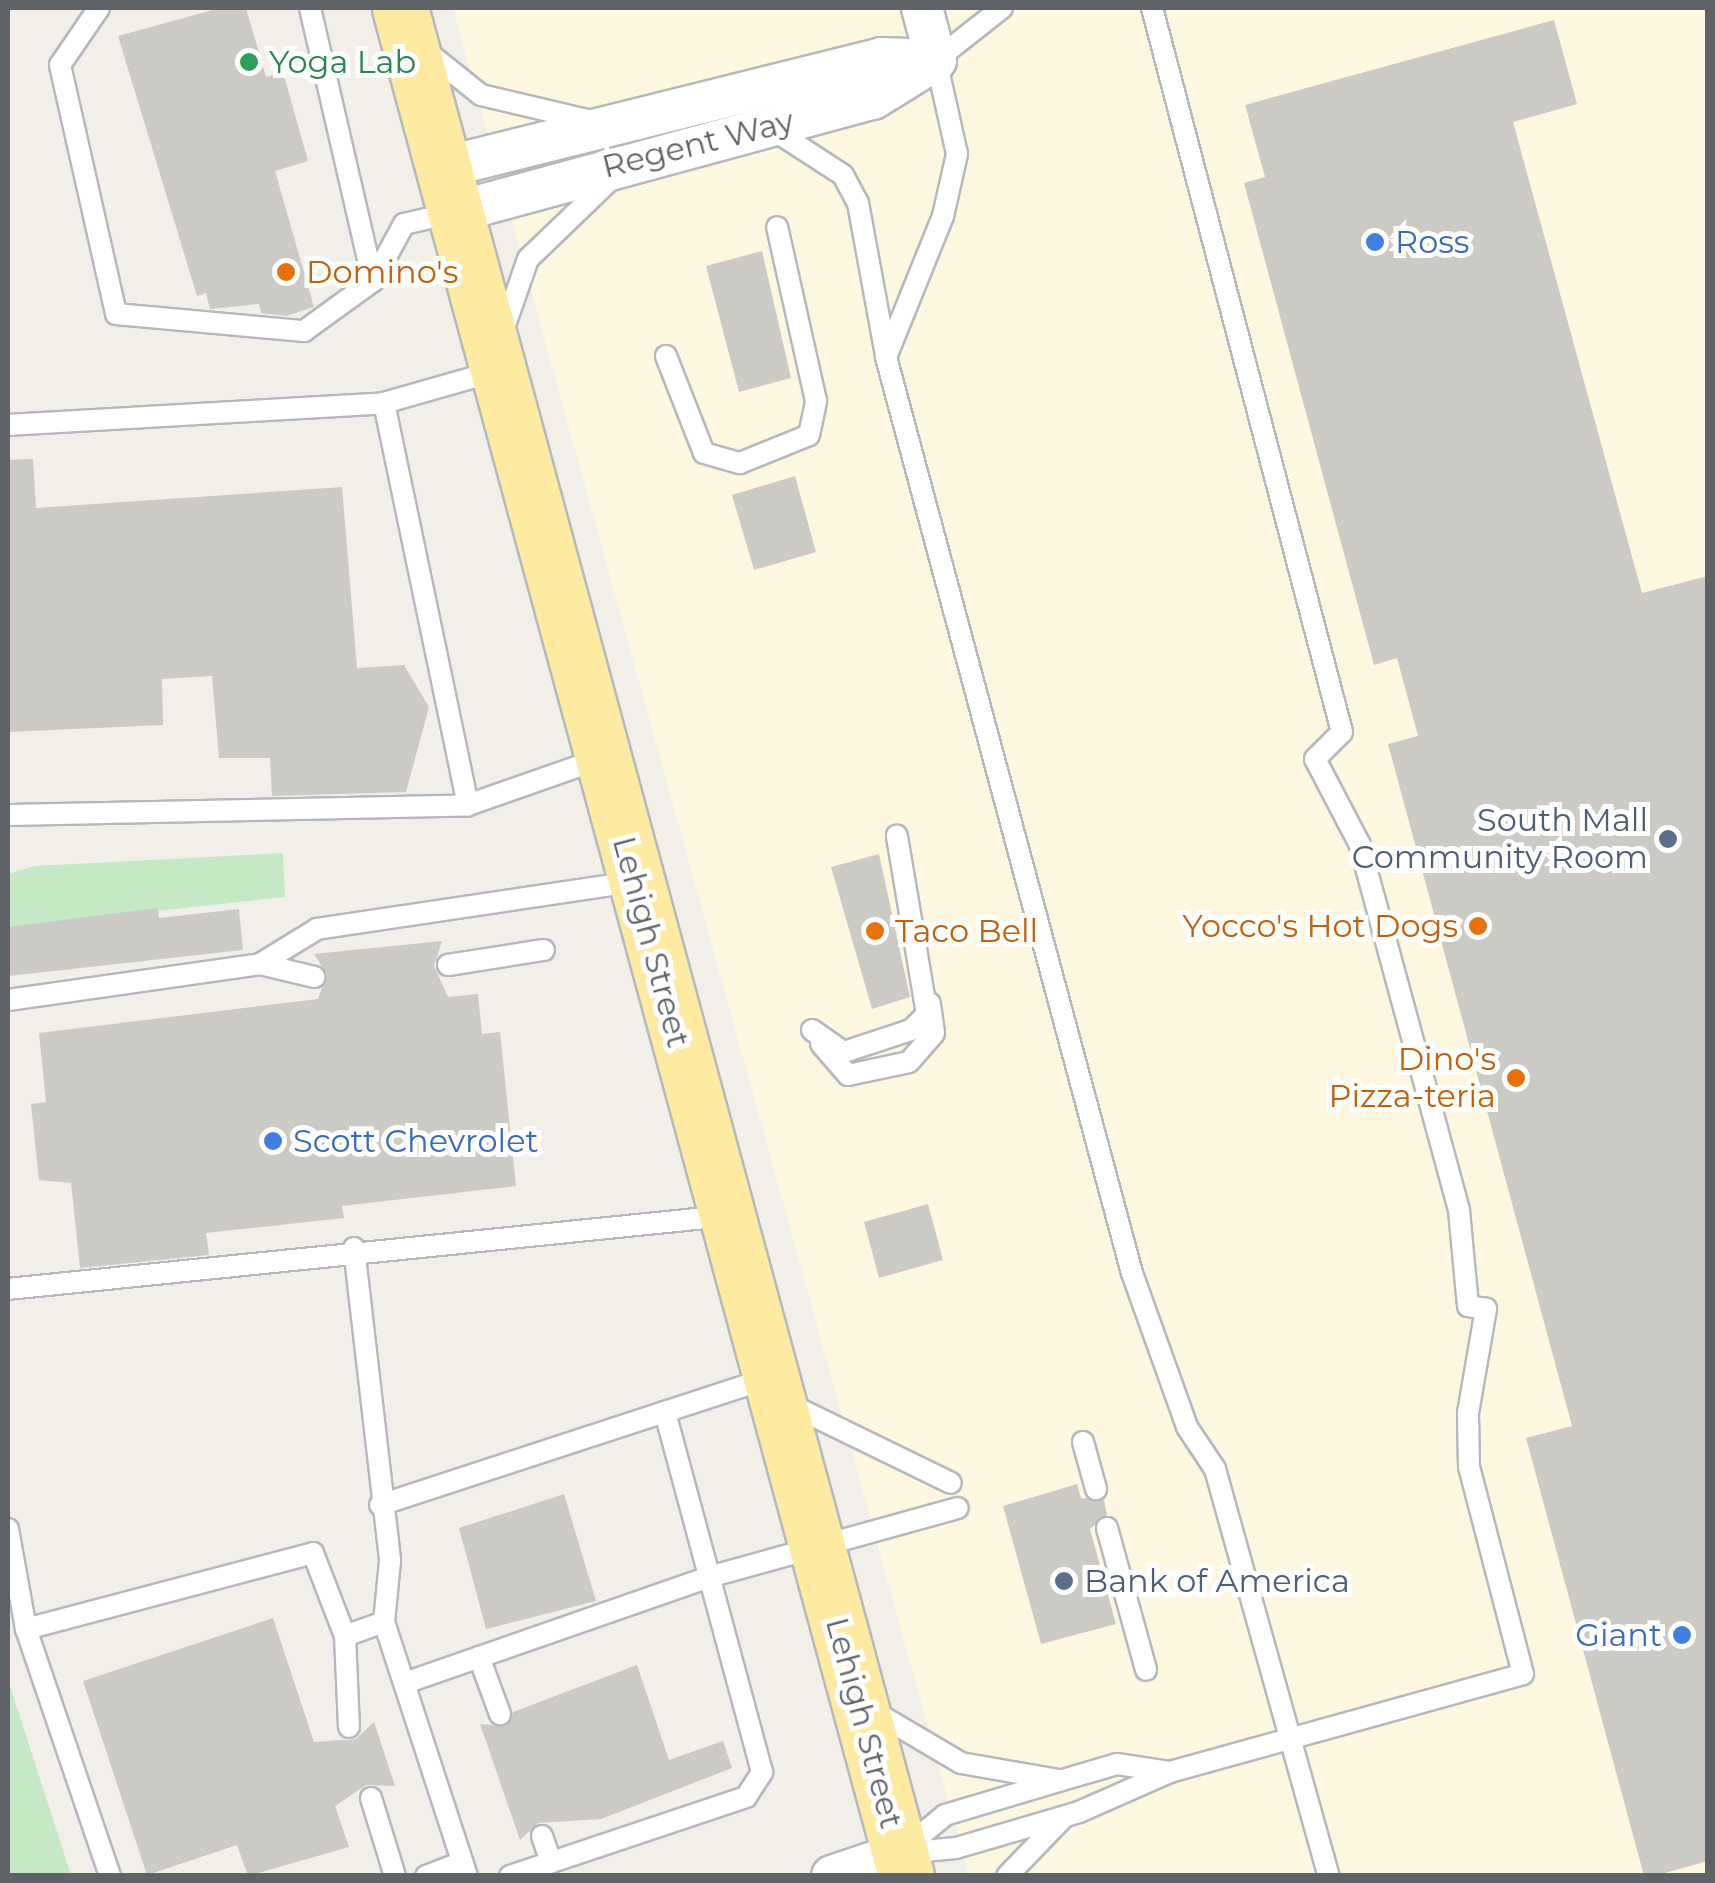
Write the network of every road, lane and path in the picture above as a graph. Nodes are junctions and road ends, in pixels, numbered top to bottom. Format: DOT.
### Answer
graph roads {
  1 [pos="100,8"];
  2 [pos="310,8"];
  3 [pos="922,8"];
  4 [pos="1002,8"];
  5 [pos="1152,8"];
  6 [pos="402,18"];
  7 [pos="936,60"];
  8 [pos="614,122"];
  9 [pos="768,126"];
  10 [pos="639,159"];
  11 [pos="447,190"];
  12 [pos="778,227"];
  13 [pos="373,281"];
  14 [pos="666,356"];
  15 [pos="886,356"];
  16 [pos="496,372"];
  17 [pos="384,403"];
  18 [pos="8,425"];
  19 [pos="601,758"];
  20 [pos="468,805"];
  21 [pos="8,815"];
  22 [pos="897,836"];
  23 [pos="634,881"];
  24 [pos="544,950"];
  25 [pos="260,964"];
  26 [pos="448,965"];
  27 [pos="314,977"];
  28 [pos="8,1000"];
  29 [pos="812,1030"];
  30 [pos="726,1216"];
  31 [pos="354,1248"];
  32 [pos="8,1289"];
  33 [pos="772,1387"];
  34 [pos="664,1412"];
  35 [pos="1083,1442"];
  36 [pos="951,1483"];
  37 [pos="1096,1490"];
  38 [pos="380,1505"];
  39 [pos="958,1508"];
  40 [pos="1107,1528"];
  41 [pos="8,1529"];
  42 [pos="816,1550"];
  43 [pos="709,1577"];
  44 [pos="384,1622"];
  45 [pos="26,1629"];
  46 [pos="344,1636"];
  47 [pos="479,1657"];
  48 [pos="1146,1670"];
  49 [pos="404,1683"];
  50 [pos="857,1699"];
  51 [pos="500,1714"];
  52 [pos="349,1726"];
  53 [pos="1290,1739"];
  54 [pos="1170,1772"];
  55 [pos="1060,1781"];
  56 [pos="371,1798"];
  57 [pos="1066,1815"];
  58 [pos="542,1836"];
  59 [pos="551,1862"];
  60 [pos="903,1864"];
  61 [pos="465,1869"];
  62 [pos="110,1876"];
  63 [pos="395,1876"];
  64 [pos="426,1876"];
  65 [pos="510,1876"];
  66 [pos="832,1876"];
  67 [pos="1008,1876"];
  68 [pos="1329,1876"];
  1 -- 13 [label="lane"];
  2 -- 13 [label="lane"];
  3 -- 7 [label="street"];
  4 -- 7 [label="lane"];
  5 -- 53 [label="lane"];
  6 -- 8 [label="lane"];
  6 -- 11 [label="highway, Lehigh Street"];
  7 -- 8 [label="street, Regent Way"];
  7 -- 9 [label="street, Regent Way"];
  7 -- 15 [label="lane"];
  8 -- 11 [label="street, Regent Way"];
  9 -- 10 [label="street, Regent Way"];
  9 -- 15 [label="lane"];
  10 -- 11 [label="street, Regent Way"];
  10 -- 16 [label="lane"];
  11 -- 13 [label="lane"];
  11 -- 16 [label="highway, Lehigh Street"];
  12 -- 14 [label="lane"];
  15 -- 53 [label="lane"];
  16 -- 17 [label="lane"];
  16 -- 19 [label="highway, Lehigh Street"];
  17 -- 18 [label="lane"];
  17 -- 20 [label="lane"];
  19 -- 20 [label="lane"];
  19 -- 23 [label="highway, Lehigh Street"];
  20 -- 21 [label="lane"];
  22 -- 29 [label="lane"];
  23 -- 25 [label="lane"];
  23 -- 30 [label="highway, Lehigh Street"];
  24 -- 26 [label="lane"];
  25 -- 27 [label="lane"];
  25 -- 28 [label="lane"];
  30 -- 31 [label="lane"];
  30 -- 33 [label="highway, Lehigh Street"];
  31 -- 32 [label="lane"];
  31 -- 38 [label="lane"];
  33 -- 34 [label="lane"];
  33 -- 36 [label="lane"];
  33 -- 42 [label="highway, Lehigh Street"];
  34 -- 38 [label="lane"];
  34 -- 43 [label="lane"];
  35 -- 37 [label="lane"];
  38 -- 44 [label="lane"];
  39 -- 42 [label="lane"];
  40 -- 48 [label="lane"];
  41 -- 45 [label="lane"];
  42 -- 43 [label="lane"];
  42 -- 50 [label="highway, Lehigh Street"];
  43 -- 47 [label="lane"];
  43 -- 59 [label="lane"];
  44 -- 46 [label="lane"];
  44 -- 49 [label="lane"];
  45 -- 46 [label="lane"];
  45 -- 62 [label="lane"];
  46 -- 52 [label="lane"];
  47 -- 49 [label="lane"];
  47 -- 51 [label="lane"];
  49 -- 61 [label="lane"];
  50 -- 55 [label="lane"];
  50 -- 60 [label="highway, Lehigh Street"];
  53 -- 54 [label="lane"];
  53 -- 68 [label="lane"];
  54 -- 55 [label="lane"];
  54 -- 57 [label="lane"];
  55 -- 60 [label="lane"];
  56 -- 63 [label="lane"];
  57 -- 60 [label="lane"];
  57 -- 67 [label="lane"];
  58 -- 59 [label="lane"];
  59 -- 65 [label="lane"];
  60 -- 66 [label="street"];
  61 -- 64 [label="lane"];
}
